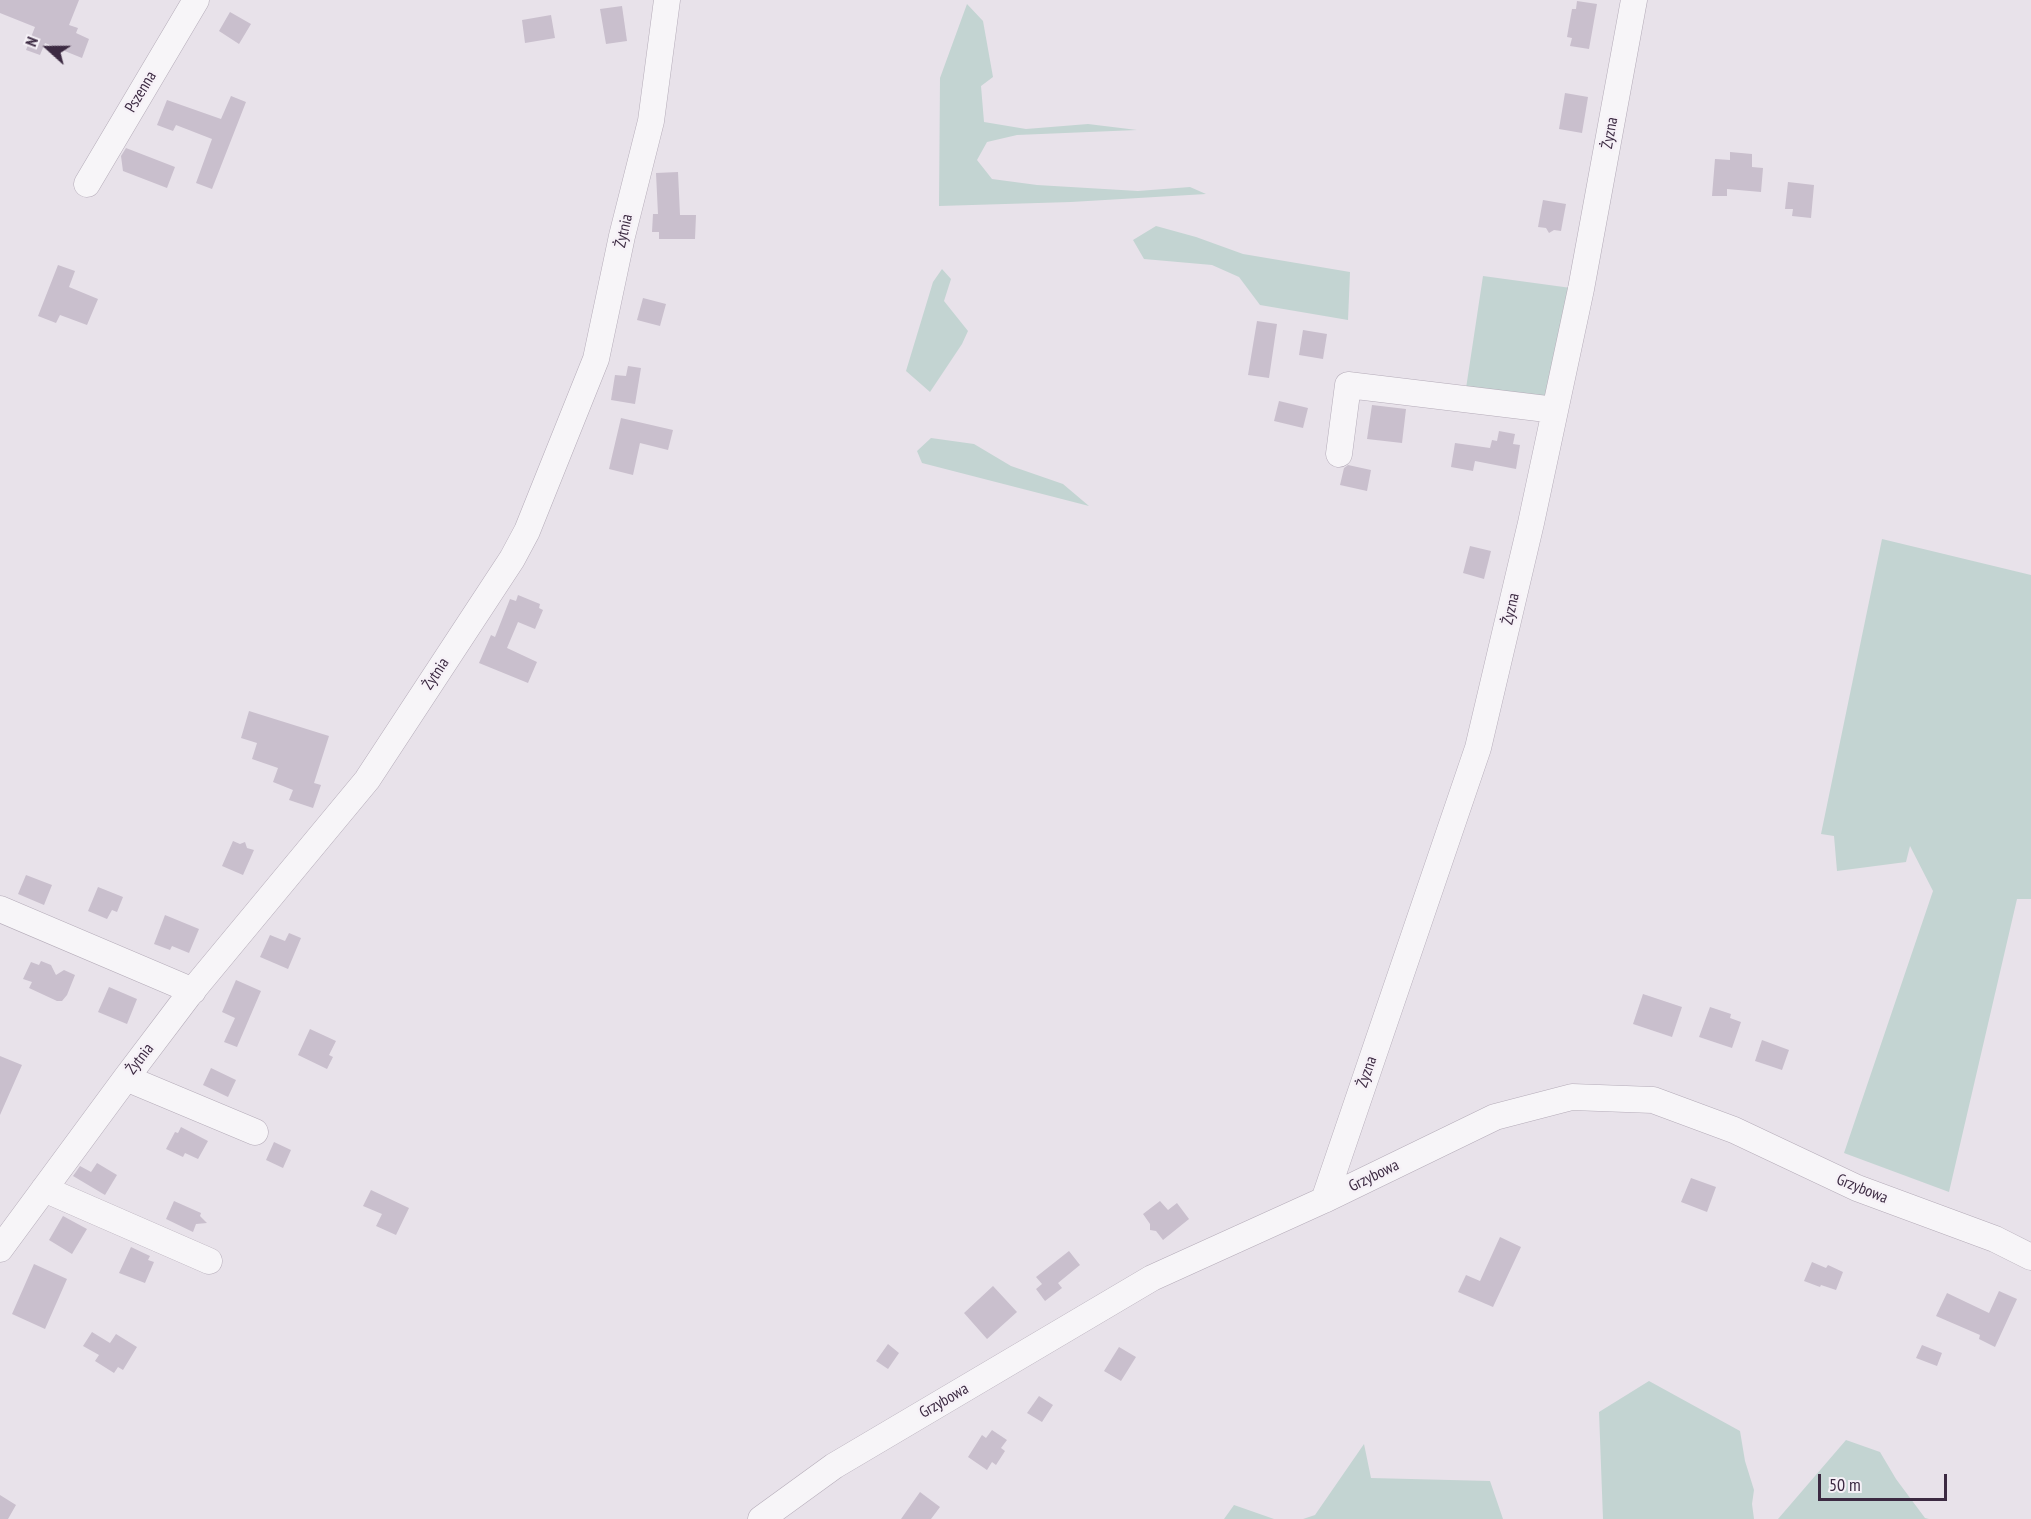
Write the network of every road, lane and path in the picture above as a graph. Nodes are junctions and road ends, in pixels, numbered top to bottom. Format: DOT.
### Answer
graph roads {
  1 [pos="196,0"];
  2 [pos="667,0"];
  3 [pos="1634,0"];
  4 [pos="87,184"];
  5 [pos="1555,410"];
  6 [pos="1339,454"];
  7 [pos="0,909"];
  8 [pos="193,991"];
  9 [pos="126,1078"];
  10 [pos="255,1132"];
  11 [pos="44,1189"];
  12 [pos="1324,1200"];
  13 [pos="0,1249"];
  14 [pos="2031,1257"];
  15 [pos="209,1261"];
  16 [pos="761,1519"];
  1 -- 4 [label="street, Pszenna"];
  2 -- 8 [label="street, Żytnia"];
  3 -- 5 [label="street, Żyzna"];
  5 -- 6 [label="street"];
  5 -- 12 [label="street, Żyzna"];
  7 -- 8 [label="street"];
  8 -- 9 [label="street, Żytnia"];
  9 -- 10 [label="street"];
  9 -- 11 [label="street, Żytnia"];
  11 -- 13 [label="street, Żytnia"];
  11 -- 15 [label="street"];
  12 -- 14 [label="street, Grzybowa"];
  12 -- 16 [label="street, Grzybowa"];
}
